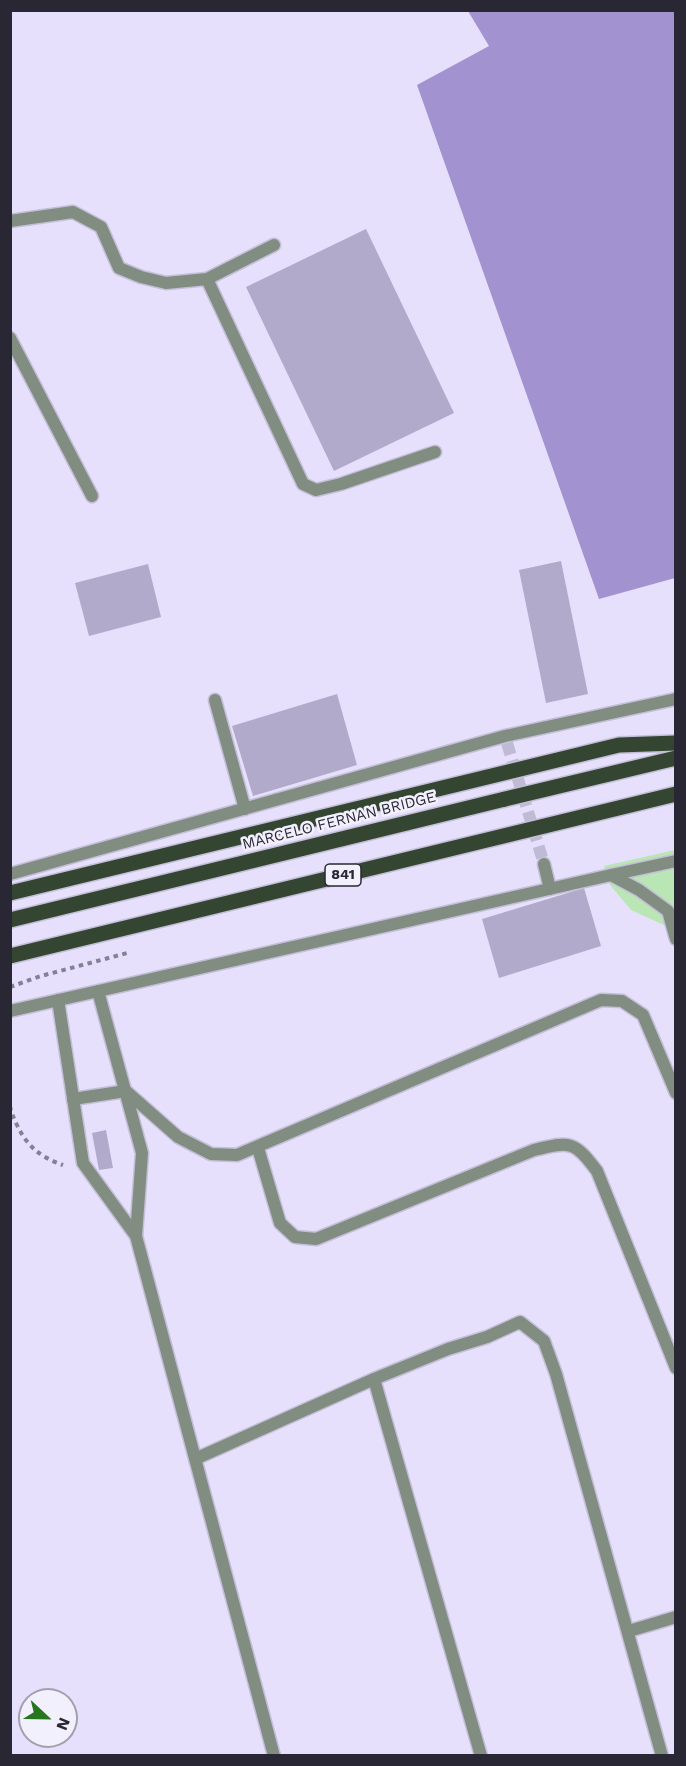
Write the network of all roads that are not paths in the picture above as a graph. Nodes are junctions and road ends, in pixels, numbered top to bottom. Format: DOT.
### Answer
graph roads {
  1 [pos="10,221"];
  2 [pos="274,245"];
  3 [pos="207,279"];
  4 [pos="10,338"];
  5 [pos="435,452"];
  6 [pos="92,496"];
  7 [pos="675,699"];
  8 [pos="215,700"];
  9 [pos="675,743"];
  10 [pos="675,758"];
  11 [pos="675,794"];
  12 [pos="245,809"];
  13 [pos="675,861"];
  14 [pos="544,864"];
  15 [pos="10,874"];
  16 [pos="611,875"];
  17 [pos="550,889"];
  18 [pos="10,893"];
  19 [pos="672,911"];
  20 [pos="10,920"];
  21 [pos="675,939"];
  22 [pos="10,956"];
  23 [pos="99,991"];
  24 [pos="58,1000"];
  25 [pos="10,1011"];
  26 [pos="126,1091"];
  27 [pos="675,1093"];
  28 [pos="73,1100"];
  29 [pos="258,1148"];
  30 [pos="136,1236"];
  31 [pos="675,1368"];
  32 [pos="374,1379"];
  33 [pos="195,1459"];
  34 [pos="675,1617"];
  35 [pos="628,1631"];
  36 [pos="274,1755"];
  37 [pos="481,1755"];
  38 [pos="662,1755"];
  1 -- 3 [label="street"];
  2 -- 3 [label="street"];
  3 -- 5 [label="street"];
  4 -- 6 [label="street"];
  7 -- 12 [label="street"];
  8 -- 12 [label="street"];
  9 -- 18 [label="main road, bridge"];
  10 -- 20 [label="main road, MARCELO FERNAN BRIDGE / 841, bridge"];
  11 -- 22 [label="main road, 841, bridge"];
  12 -- 15 [label="street"];
  13 -- 16 [label="street"];
  14 -- 17 [label="street"];
  16 -- 17 [label="street"];
  16 -- 19 [label="street"];
  17 -- 23 [label="street"];
  19 -- 21 [label="street"];
  23 -- 24 [label="street"];
  23 -- 26 [label="street"];
  24 -- 25 [label="street"];
  24 -- 28 [label="street"];
  26 -- 28 [label="street"];
  26 -- 29 [label="street"];
  26 -- 30 [label="street"];
  27 -- 29 [label="street"];
  28 -- 30 [label="street"];
  29 -- 31 [label="street"];
  30 -- 33 [label="street"];
  32 -- 33 [label="street"];
  32 -- 35 [label="street"];
  32 -- 37 [label="street"];
  33 -- 36 [label="street"];
  34 -- 35 [label="street"];
  35 -- 38 [label="street"];
}
